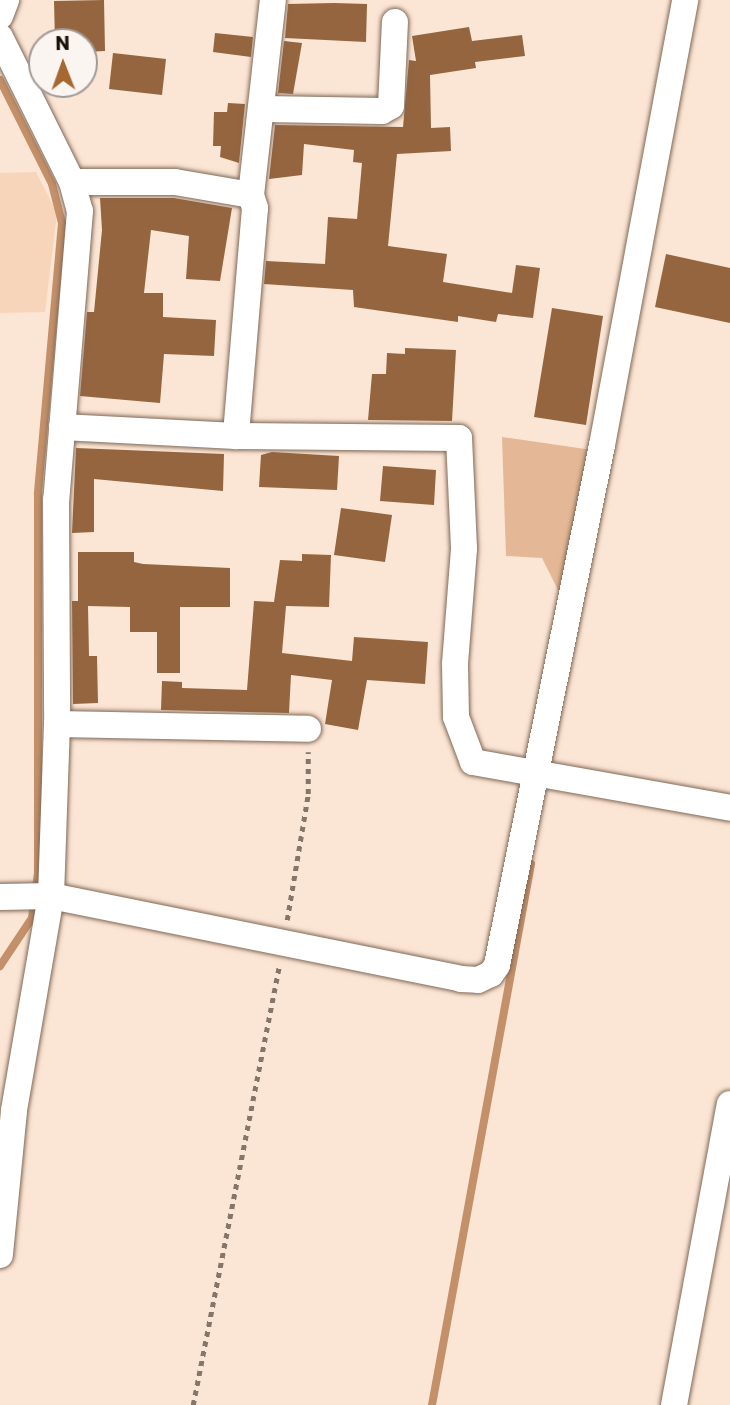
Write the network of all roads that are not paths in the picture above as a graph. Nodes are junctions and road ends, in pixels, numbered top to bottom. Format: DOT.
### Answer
graph roads {
  1 [pos="6,0"];
  2 [pos="273,0"];
  3 [pos="685,0"];
  4 [pos="0,16"];
  5 [pos="395,22"];
  6 [pos="0,37"];
  7 [pos="264,109"];
  8 [pos="72,183"];
  9 [pos="251,195"];
  10 [pos="62,427"];
  11 [pos="236,436"];
  12 [pos="57,724"];
  13 [pos="308,729"];
  14 [pos="534,771"];
  15 [pos="730,808"];
  16 [pos="51,896"];
  17 [pos="0,897"];
  18 [pos="730,1104"];
  19 [pos="0,1255"];
  20 [pos="674,1405"];
  1 -- 4 [label="street"];
  2 -- 7 [label="street"];
  3 -- 14 [label="street"];
  5 -- 7 [label="street"];
  6 -- 8 [label="street"];
  7 -- 9 [label="street"];
  8 -- 9 [label="street"];
  8 -- 10 [label="street"];
  9 -- 11 [label="street"];
  10 -- 11 [label="street"];
  10 -- 12 [label="street"];
  11 -- 14 [label="street"];
  12 -- 13 [label="street"];
  12 -- 16 [label="street"];
  14 -- 15 [label="street"];
  14 -- 16 [label="street"];
  16 -- 17 [label="street"];
  16 -- 19 [label="street"];
  18 -- 20 [label="street"];
}
